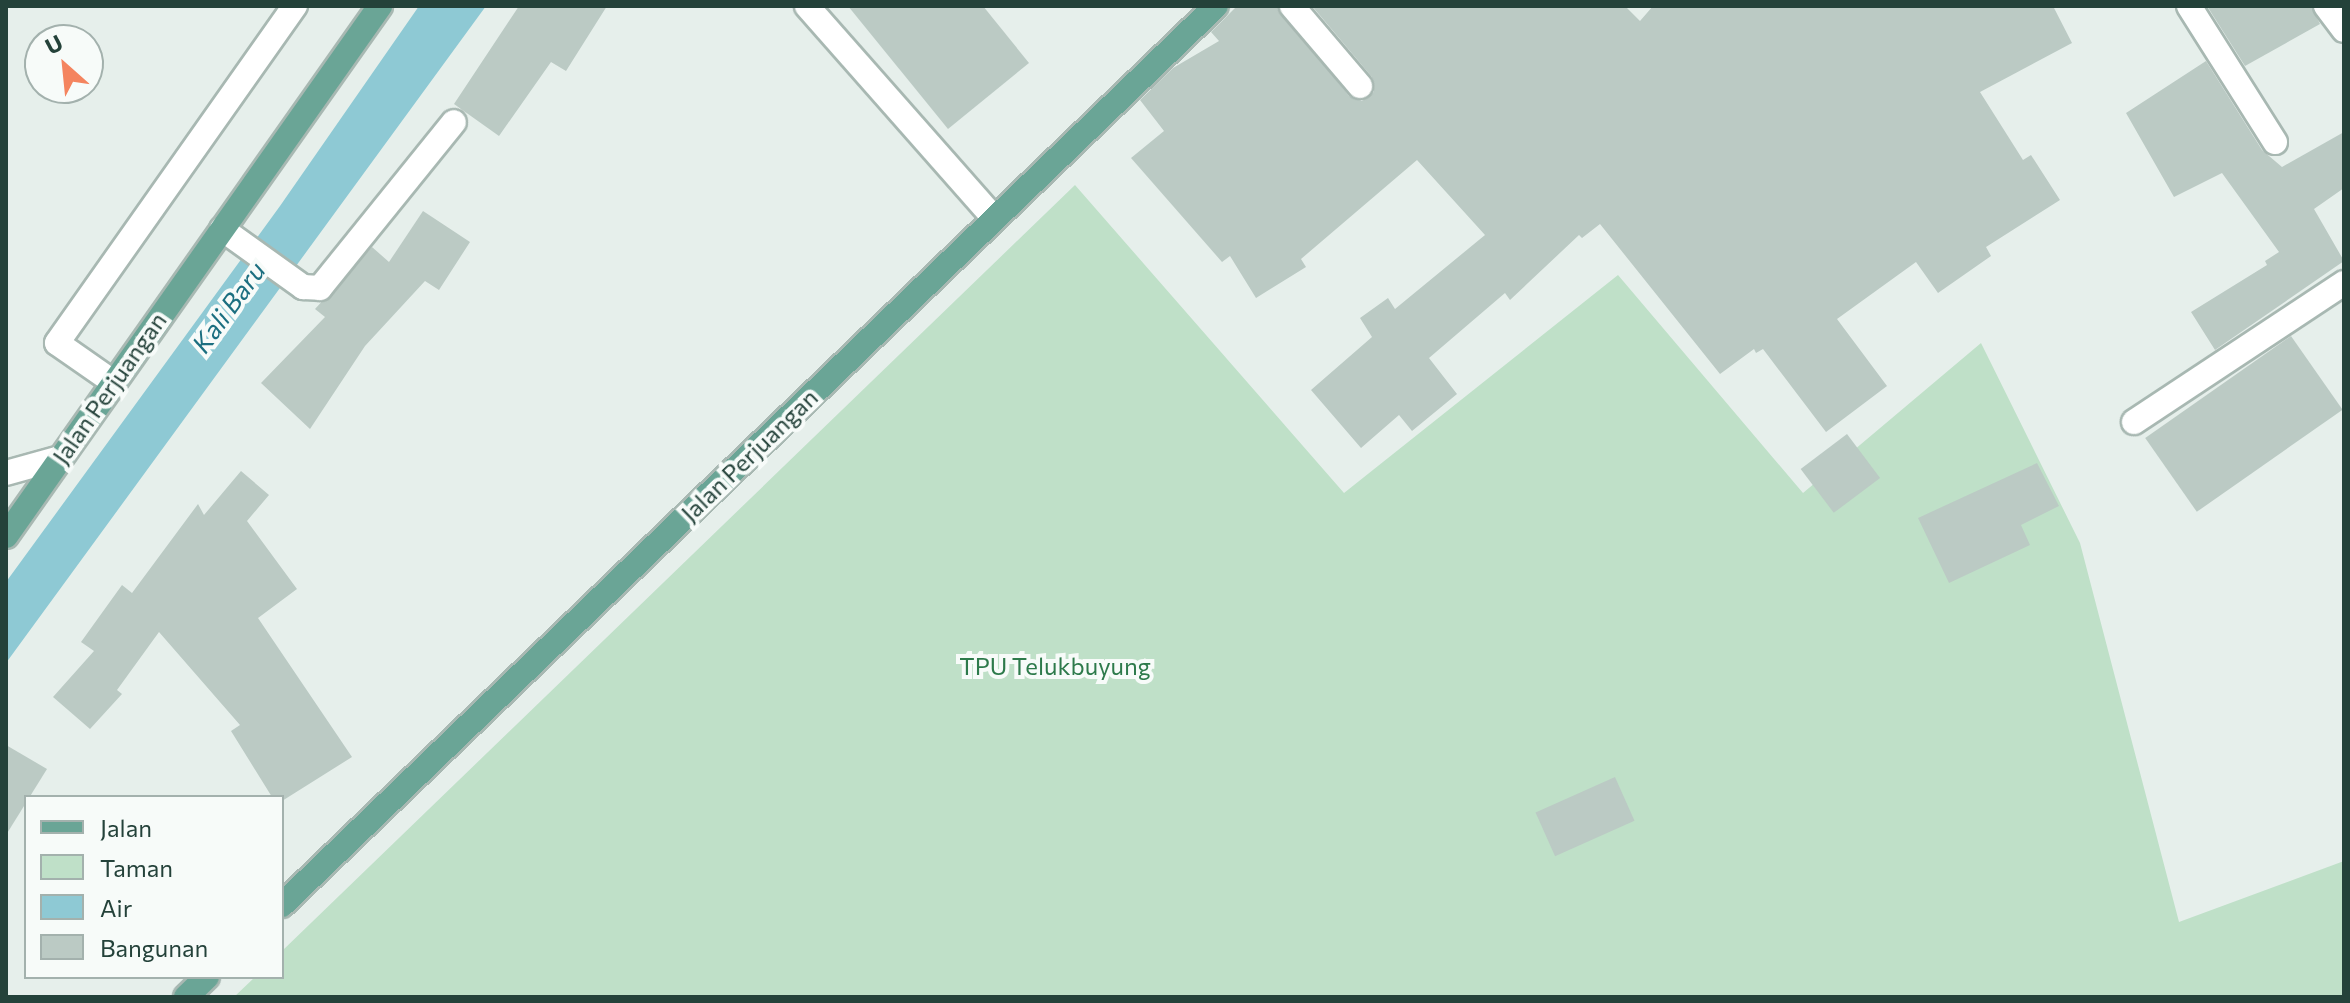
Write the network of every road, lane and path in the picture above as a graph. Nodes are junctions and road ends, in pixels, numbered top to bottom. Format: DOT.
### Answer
graph roads {
  1 [pos="295,6"];
  2 [pos="380,6"];
  3 [pos="807,6"];
  4 [pos="1216,6"];
  5 [pos="1292,6"];
  6 [pos="2189,6"];
  7 [pos="2326,6"];
  8 [pos="2344,30"];
  9 [pos="1360,86"];
  10 [pos="454,122"];
  11 [pos="2275,142"];
  12 [pos="994,218"];
  13 [pos="231,235"];
  14 [pos="2344,283"];
  15 [pos="113,382"];
  16 [pos="2134,422"];
  17 [pos="60,458"];
  18 [pos="6,473"];
  19 [pos="6,536"];
  20 [pos="284,903"];
  21 [pos="205,979"];
  22 [pos="186,997"];
  1 -- 15 [label="street"];
  2 -- 13 [label="main road, Jalan Perjuangan"];
  3 -- 12 [label="street"];
  4 -- 12 [label="main road, Jalan Perjuangan"];
  5 -- 9 [label="street"];
  6 -- 11 [label="street"];
  7 -- 8 [label="street"];
  10 -- 13 [label="street"];
  12 -- 20 [label="main road, Jalan Perjuangan"];
  13 -- 15 [label="main road, Jalan Perjuangan"];
  14 -- 16 [label="street"];
  15 -- 17 [label="main road, Jalan Perjuangan"];
  17 -- 18 [label="street"];
  17 -- 19 [label="main road, Jalan Perjuangan"];
  21 -- 22 [label="main road"];
}
